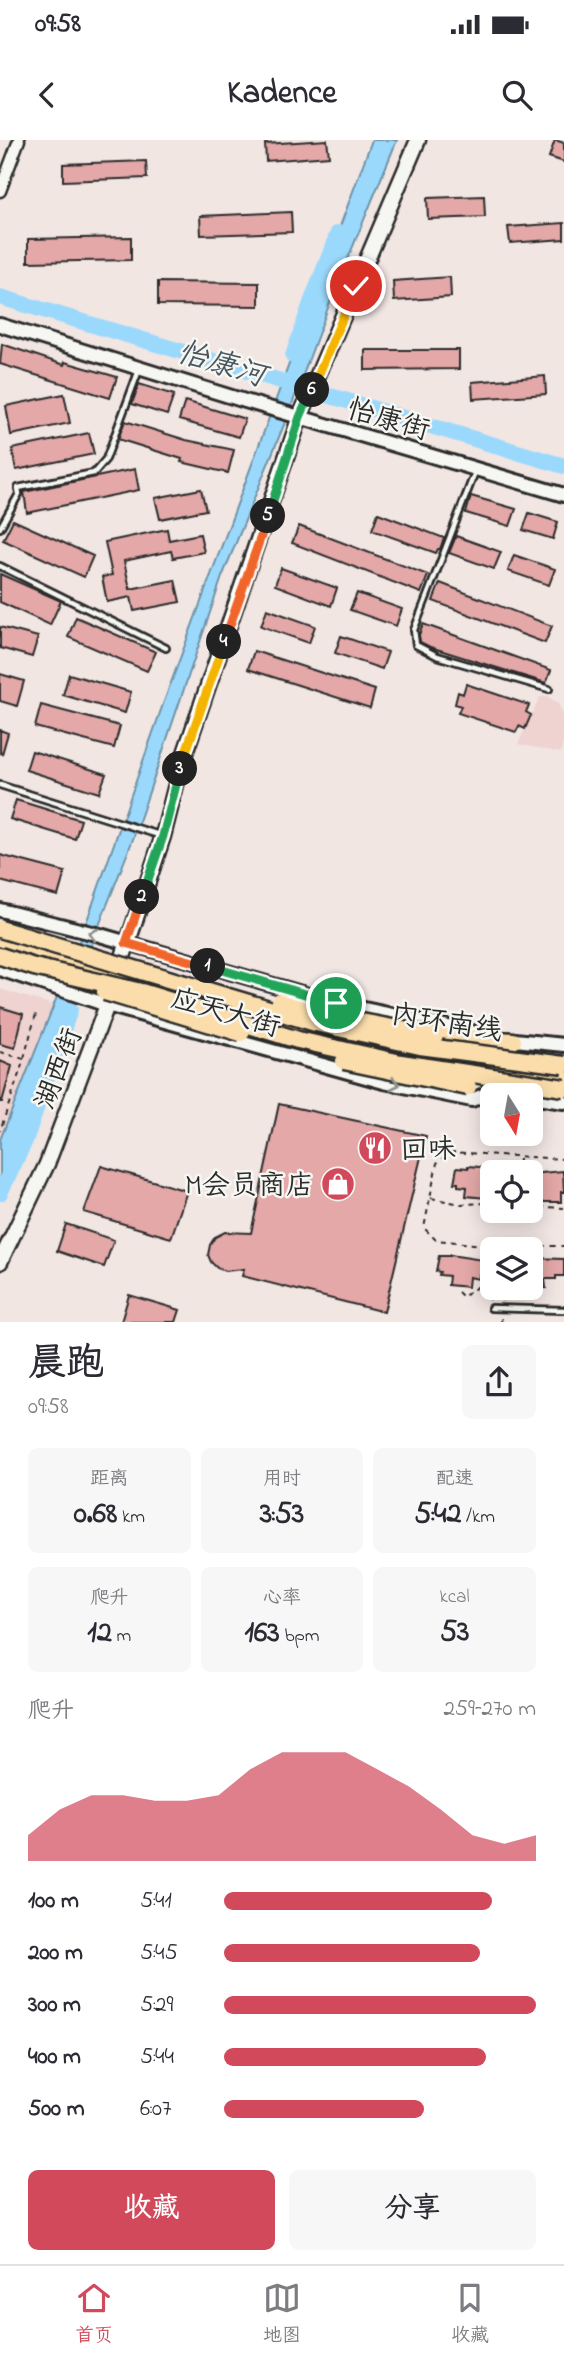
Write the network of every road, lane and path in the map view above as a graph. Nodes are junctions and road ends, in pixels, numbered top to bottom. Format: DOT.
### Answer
graph roads {
  1 [pos="19,140"];
  2 [pos="418,140"];
  3 [pos="0,191"];
  4 [pos="0,325"];
  5 [pos="140,369"];
  6 [pos="297,414"];
  7 [pos="476,469"];
  8 [pos="564,495"];
  9 [pos="0,528"];
  10 [pos="0,566"];
  11 [pos="166,648"];
  12 [pos="549,689"];
  13 [pos="0,785"];
  14 [pos="160,835"];
  15 [pos="0,910"];
  16 [pos="0,929"];
  17 [pos="0,938"];
  18 [pos="44,943"];
  19 [pos="126,943"];
  20 [pos="0,945"];
  21 [pos="0,956"];
  22 [pos="34,967"];
  23 [pos="0,969"];
  24 [pos="115,976"];
  25 [pos="107,1005"];
  26 [pos="36,1014"];
  27 [pos="513,1041"];
  28 [pos="564,1045"];
  29 [pos="0,1052"];
  30 [pos="24,1059"];
  31 [pos="564,1065"];
  32 [pos="506,1072"];
  33 [pos="564,1072"];
  34 [pos="564,1079"];
  35 [pos="543,1085"];
  36 [pos="564,1087"];
  37 [pos="480,1097"];
  38 [pos="543,1099"];
  39 [pos="564,1102"];
  40 [pos="0,1131"];
  41 [pos="520,1157"];
  42 [pos="520,1160"];
  43 [pos="564,1161"];
  44 [pos="430,1198"];
  45 [pos="480,1203"];
  46 [pos="543,1207"];
  47 [pos="564,1208"];
  48 [pos="480,1246"];
  49 [pos="543,1246"];
  50 [pos="564,1246"];
  51 [pos="0,1262"];
  52 [pos="480,1283"];
  53 [pos="458,1292"];
  54 [pos="489,1300"];
  55 [pos="502,1300"];
  56 [pos="491,1308"];
  57 [pos="502,1308"];
  58 [pos="564,1310"];
  1 -- 3 [label="street"];
  2 -- 6 [label="main road, 湖西街"];
  4 -- 5 [label="street, 怡康街"];
  5 -- 6 [label="street, 怡康街"];
  5 -- 9 [label="lane"];
  6 -- 7 [label="street, 怡康街"];
  6 -- 14 [label="main road, 湖西街"];
  7 -- 8 [label="street, 怡康街"];
  7 -- 12 [label="lane"];
  10 -- 11 [label="lane"];
  13 -- 14 [label="lane"];
  14 -- 19 [label="main road, 湖西街"];
  19 -- 15 [label="street, 应天大街, one-way"];
  16 -- 18 [label="main road, 内环南线, bridge"];
  17 -- 24 [label="main road, 应天大街"];
  18 -- 27 [label="main road, bridge"];
  18 -- 31 [label="main road, 内环南线, bridge"];
  19 -- 24 [label="main road, 湖西街"];
  19 -- 27 [label="street, 应天大街"];
  20 -- 24 [label="main road, 应天大街"];
  21 -- 22 [label="main road, 内环南线, bridge"];
  22 -- 32 [label="main road, bridge"];
  22 -- 36 [label="main road, 内环南线, bridge"];
  23 -- 25 [label="street, 应天大街"];
  24 -- 25 [label="main road, 湖西街"];
  24 -- 32 [label="main road, 应天大街"];
  24 -- 33 [label="main road, 应天大街"];
  25 -- 37 [label="street, 应天大街, one-way"];
  25 -- 51 [label="main road, 湖西街"];
  26 -- 30 [label="path"];
  27 -- 28 [label="street, 应天大街"];
  29 -- 30 [label="path"];
  30 -- 40 [label="path"];
  32 -- 34 [label="main road, 应天大街"];
  35 -- 36 [label="main road"];
  38 -- 39 [label="street"];
  41 -- 42 [label="path"];
  41 -- 43 [label="path"];
  41 -- 44 [label="path"];
  44 -- 45 [label="path"];
  44 -- 48 [label="path"];
  46 -- 47 [label="path"];
  49 -- 50 [label="path"];
  52 -- 53 [label="path"];
  54 -- 56 [label="path"];
  55 -- 57 [label="path"];
  56 -- 57 [label="lane"];
  57 -- 58 [label="lane"];
}
